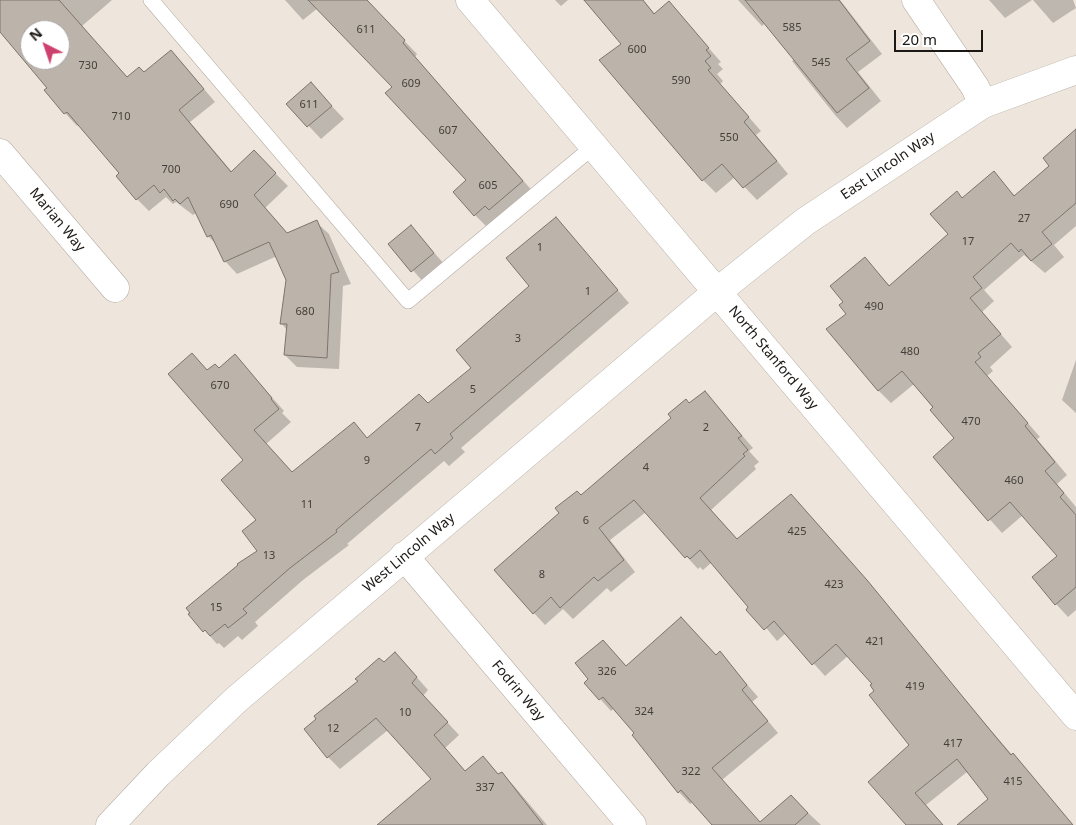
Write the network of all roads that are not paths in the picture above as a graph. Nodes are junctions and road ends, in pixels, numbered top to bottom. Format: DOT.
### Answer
graph roads {
  1 [pos="152,0"];
  2 [pos="470,0"];
  3 [pos="916,0"];
  4 [pos="1076,70"];
  5 [pos="983,104"];
  6 [pos="594,146"];
  7 [pos="0,153"];
  8 [pos="115,288"];
  9 [pos="717,292"];
  10 [pos="404,556"];
  11 [pos="1076,716"];
  12 [pos="110,825"];
  13 [pos="632,825"];
  1 -- 6 [label="lane"];
  2 -- 6 [label="street, North Stanford Way"];
  3 -- 5 [label="street"];
  4 -- 5 [label="street, East Lincoln Way"];
  5 -- 9 [label="street, East Lincoln Way"];
  6 -- 9 [label="street, North Stanford Way"];
  7 -- 8 [label="street, Marian Way"];
  9 -- 10 [label="street, West Lincoln Way"];
  9 -- 11 [label="street, North Stanford Way"];
  10 -- 12 [label="street, West Lincoln Way"];
  10 -- 13 [label="street, Fodrin Way"];
}
